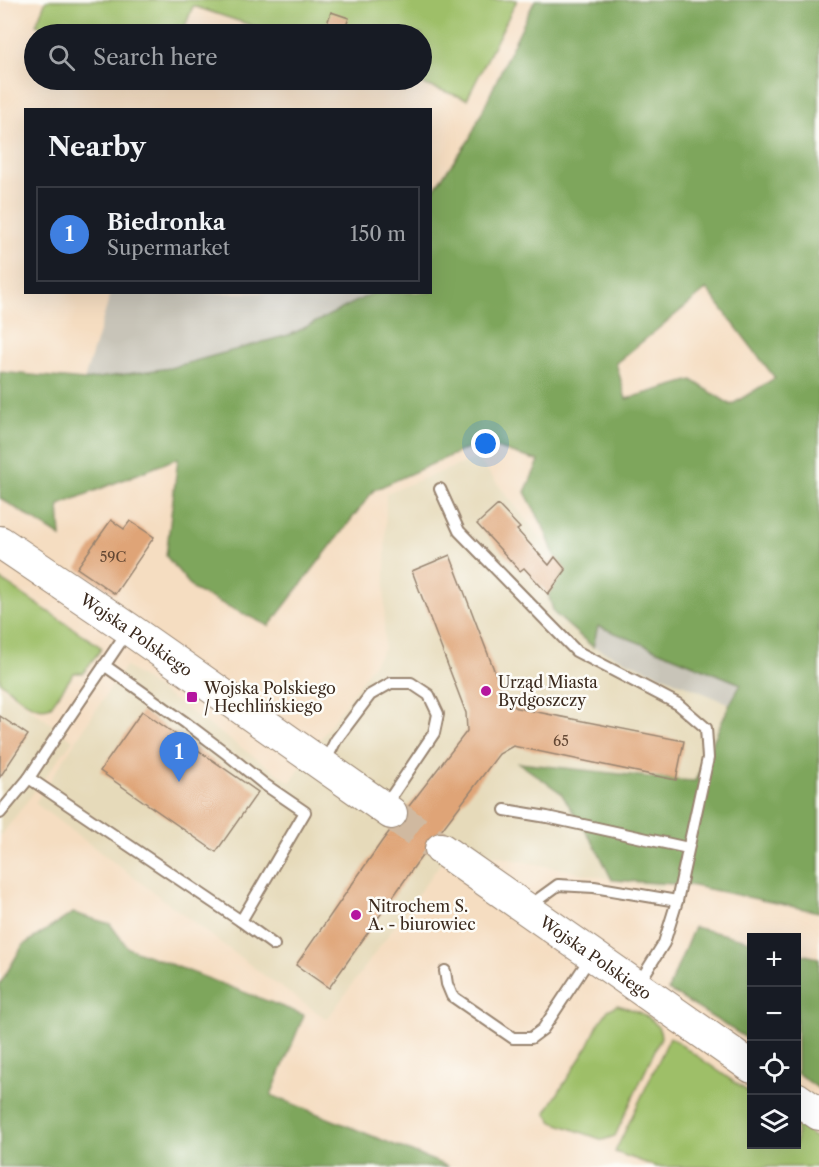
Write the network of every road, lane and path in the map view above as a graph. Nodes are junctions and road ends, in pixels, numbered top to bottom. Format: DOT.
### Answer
graph roads {
  1 [pos="440,489"];
  2 [pos="0,542"];
  3 [pos="129,629"];
  4 [pos="104,665"];
  5 [pos="322,767"];
  6 [pos="30,778"];
  7 [pos="505,810"];
  8 [pos="387,811"];
  9 [pos="0,813"];
  10 [pos="688,848"];
  11 [pos="441,849"];
  12 [pos="677,901"];
  13 [pos="526,908"];
  14 [pos="241,921"];
  15 [pos="274,945"];
  16 [pos="592,955"];
  17 [pos="445,971"];
  18 [pos="637,986"];
  19 [pos="747,1063"];
  20 [pos="801,1101"];
  21 [pos="819,1114"];
  1 -- 10 [label="lane"];
  2 -- 3 [label="street, Wojska Polskiego"];
  3 -- 4 [label="lane"];
  3 -- 5 [label="street, Wojska Polskiego"];
  4 -- 6 [label="lane"];
  4 -- 14 [label="lane"];
  5 -- 8 [label="street, Wojska Polskiego"];
  5 -- 8 [label="lane"];
  6 -- 9 [label="lane"];
  6 -- 14 [label="lane"];
  7 -- 10 [label="lane"];
  10 -- 12 [label="lane"];
  11 -- 13 [label="street, Wojska Polskiego"];
  12 -- 13 [label="lane"];
  12 -- 18 [label="lane"];
  13 -- 16 [label="street, Wojska Polskiego"];
  14 -- 15 [label="lane"];
  16 -- 17 [label="lane"];
  16 -- 18 [label="street, Wojska Polskiego"];
  18 -- 19 [label="street, Wojska Polskiego"];
  20 -- 21 [label="street"];
}
